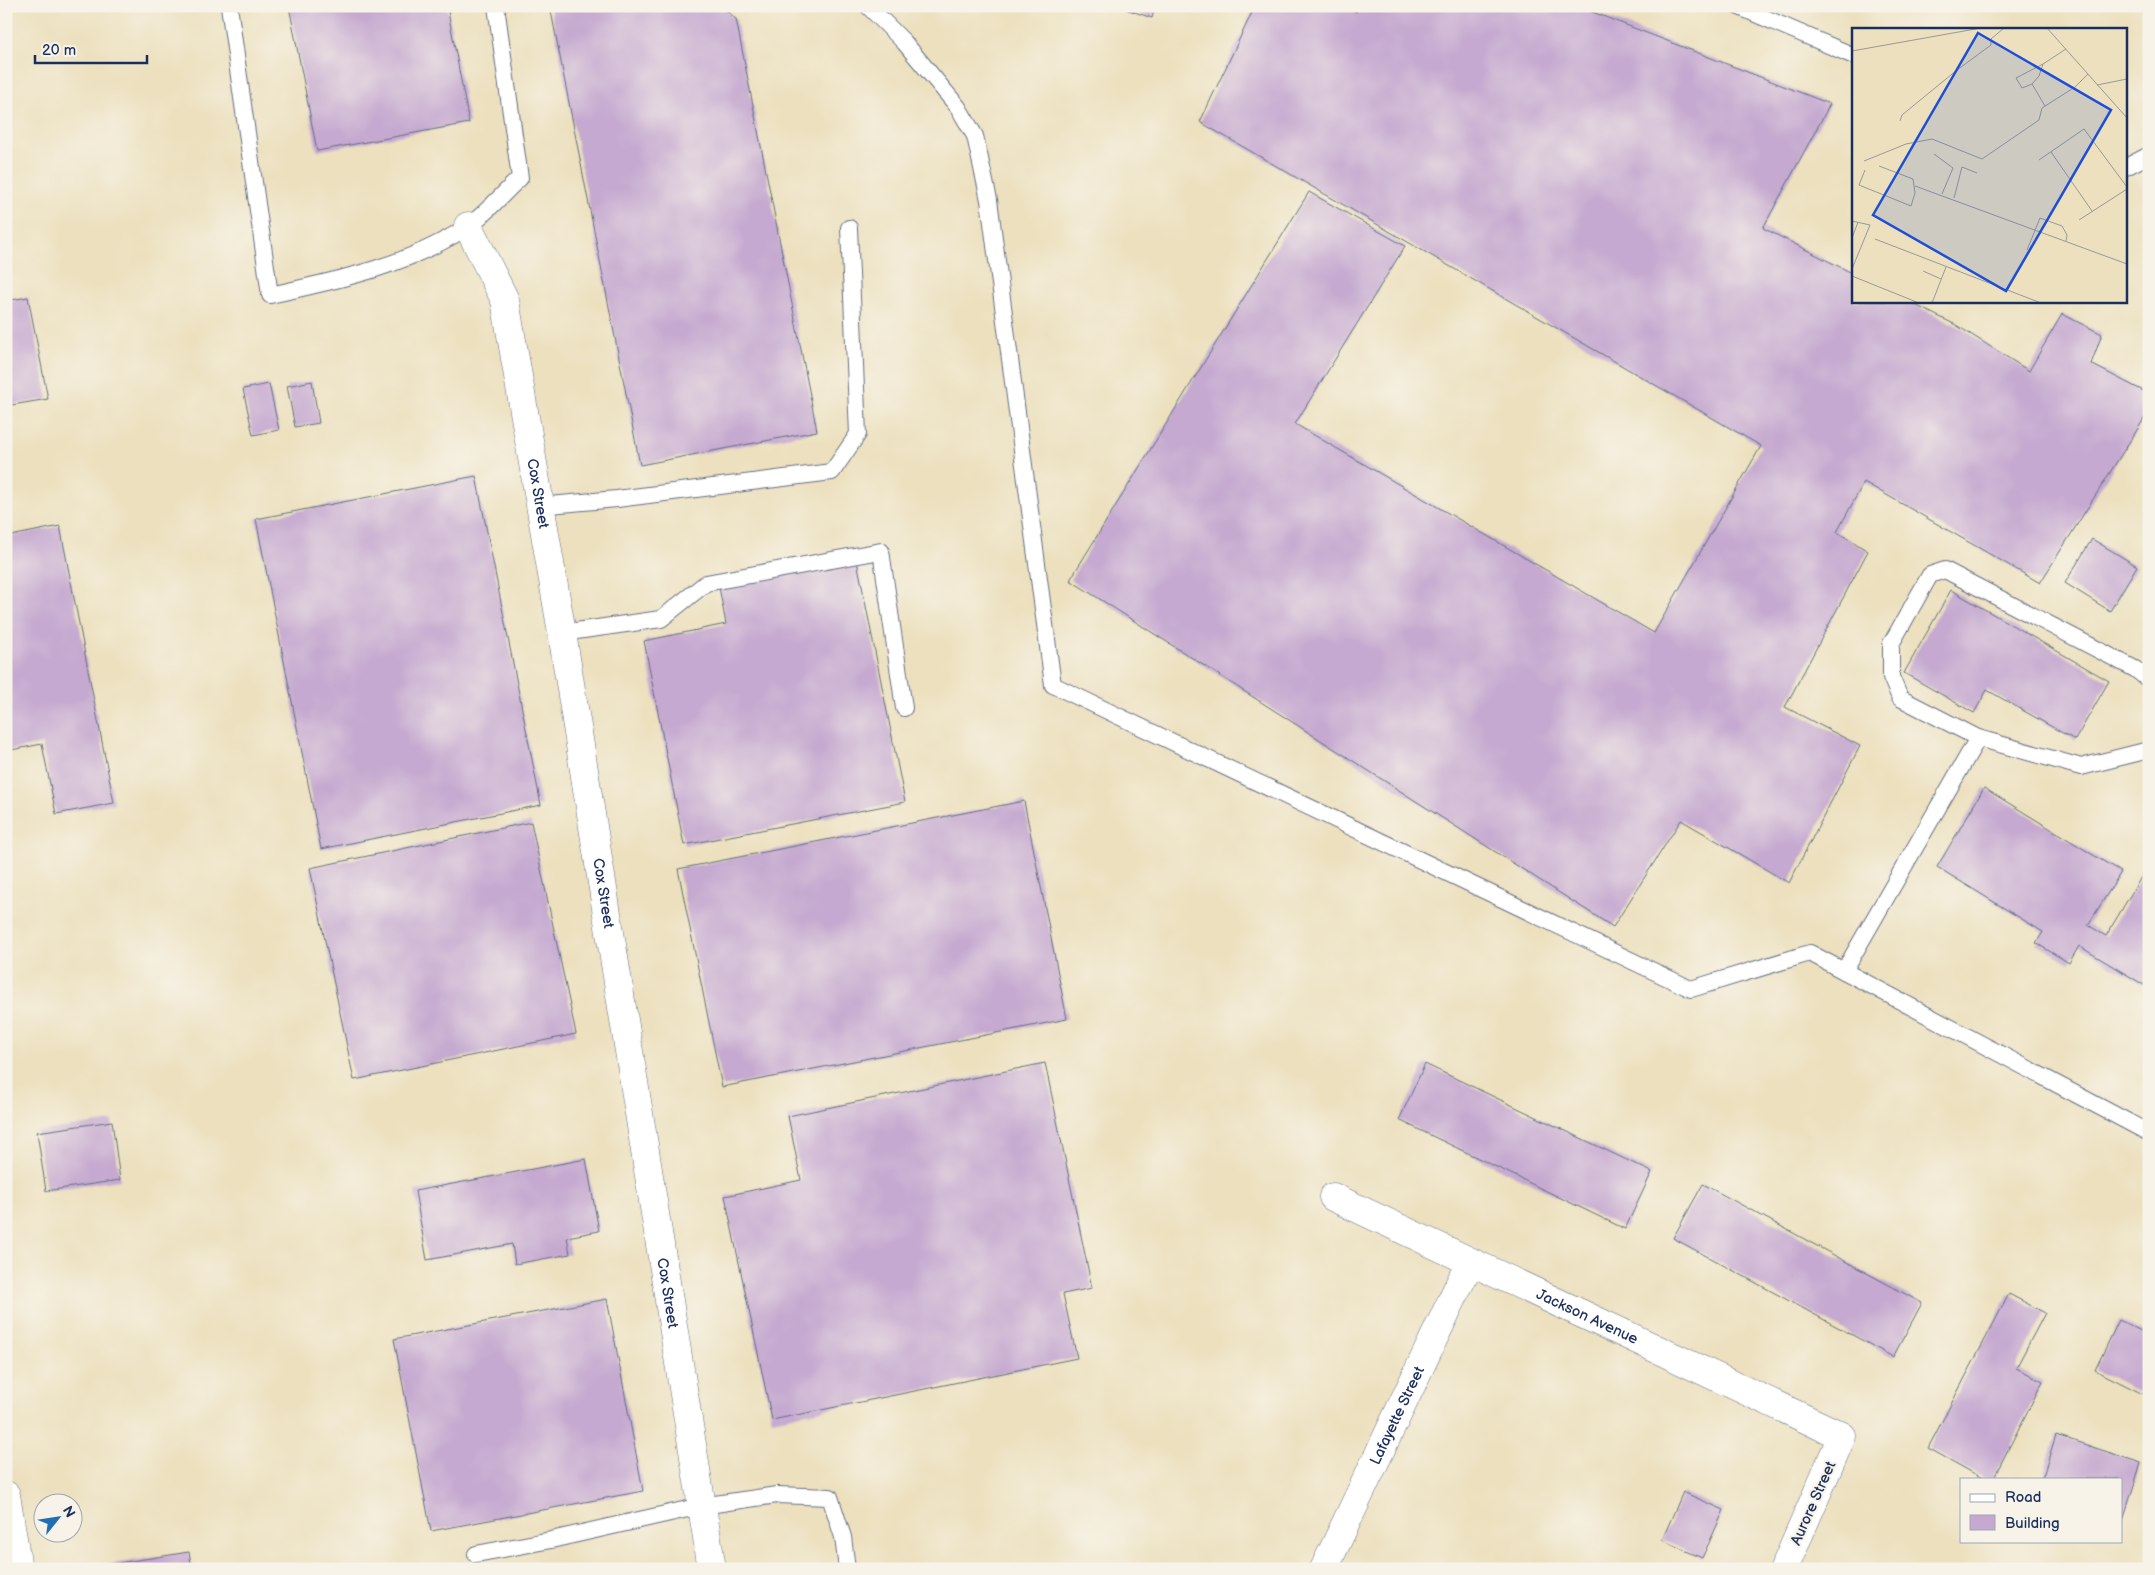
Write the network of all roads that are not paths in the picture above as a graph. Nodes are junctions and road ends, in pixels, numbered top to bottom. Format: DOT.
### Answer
graph roads {
  1 [pos="230,6"];
  2 [pos="496,6"];
  3 [pos="868,6"];
  4 [pos="1737,6"];
  5 [pos="1852,55"];
  6 [pos="2149,155"];
  7 [pos="2128,166"];
  8 [pos="468,226"];
  9 [pos="849,228"];
  10 [pos="538,506"];
  11 [pos="562,633"];
  12 [pos="2149,680"];
  13 [pos="904,708"];
  14 [pos="1978,738"];
  15 [pos="2149,750"];
  16 [pos="1844,971"];
  17 [pos="2149,1133"];
  18 [pos="1333,1197"];
  19 [pos="1470,1262"];
  20 [pos="1842,1436"];
  21 [pos="6,1496"];
  22 [pos="702,1506"];
  23 [pos="476,1554"];
  24 [pos="18,1569"];
  25 [pos="712,1569"];
  26 [pos="847,1569"];
  27 [pos="1324,1569"];
  28 [pos="1784,1569"];
  1 -- 8 [label="lane"];
  2 -- 8 [label="lane"];
  3 -- 16 [label="lane"];
  4 -- 5 [label="lane"];
  6 -- 7 [label="lane"];
  8 -- 10 [label="street, Cox Street"];
  9 -- 10 [label="lane"];
  10 -- 11 [label="street, Cox Street"];
  11 -- 13 [label="lane"];
  11 -- 22 [label="street, Cox Street"];
  12 -- 14 [label="lane"];
  14 -- 15 [label="lane"];
  14 -- 16 [label="lane"];
  16 -- 17 [label="lane"];
  18 -- 19 [label="street, Jackson Avenue"];
  19 -- 20 [label="street, Jackson Avenue"];
  19 -- 27 [label="street, Lafayette Street"];
  20 -- 28 [label="street, Aurore Street"];
  21 -- 24 [label="street"];
  22 -- 23 [label="lane"];
  22 -- 25 [label="street, Cox Street"];
  22 -- 26 [label="lane"];
}
